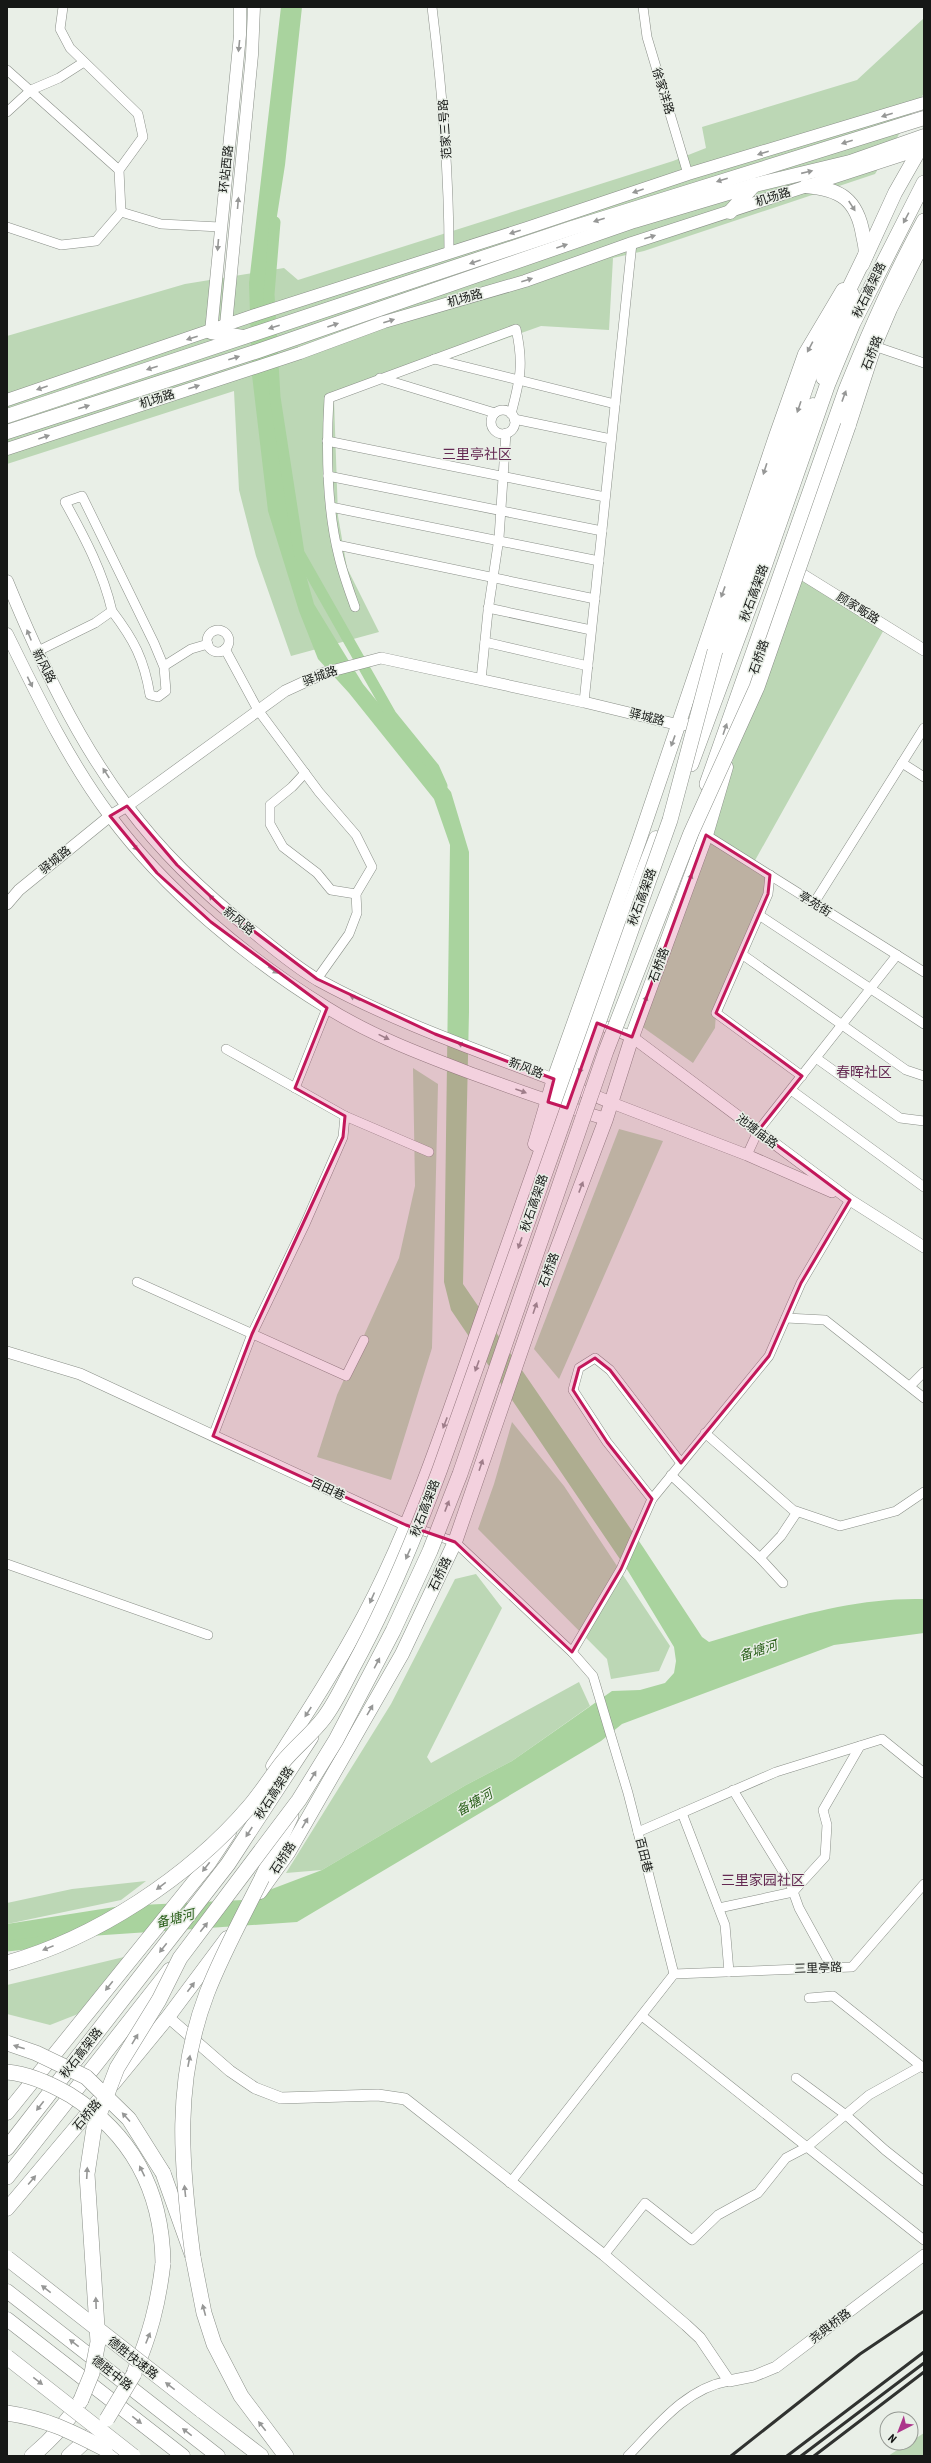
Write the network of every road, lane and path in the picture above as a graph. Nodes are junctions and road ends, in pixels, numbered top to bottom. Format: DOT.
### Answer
graph roads {
  1 [pos="63,7"];
  2 [pos="240,7"];
  3 [pos="254,7"];
  4 [pos="432,7"];
  5 [pos="643,7"];
  6 [pos="84,62"];
  7 [pos="7,70"];
  8 [pos="31,90"];
  9 [pos="924,103"];
  10 [pos="7,112"];
  11 [pos="924,118"];
  12 [pos="923,144"];
  13 [pos="119,170"];
  14 [pos="688,174"];
  15 [pos="924,183"];
  16 [pos="755,184"];
  17 [pos="806,186"];
  18 [pos="121,212"];
  19 [pos="730,212"];
  20 [pos="924,221"];
  21 [pos="7,227"];
  22 [pos="220,227"];
  23 [pos="924,241"];
  24 [pos="632,243"];
  25 [pos="449,252"];
  26 [pos="866,254"];
  27 [pos="226,326"];
  28 [pos="211,332"];
  29 [pos="249,335"];
  30 [pos="874,346"];
  31 [pos="433,359"];
  32 [pos="924,363"];
  33 [pos="380,378"];
  34 [pos="519,380"];
  35 [pos="7,400"];
  36 [pos="615,404"];
  37 [pos="495,413"];
  38 [pos="7,416"];
  39 [pos="513,416"];
  40 [pos="7,432"];
  41 [pos="506,434"];
  42 [pos="611,439"];
  43 [pos="327,441"];
  44 [pos="7,449"];
  45 [pos="328,476"];
  46 [pos="504,476"];
  47 [pos="605,497"];
  48 [pos="331,507"];
  49 [pos="501,510"];
  50 [pos="602,532"];
  51 [pos="499,540"];
  52 [pos="337,544"];
  53 [pos="599,561"];
  54 [pos="791,567"];
  55 [pos="493,577"];
  56 [pos="7,581"];
  57 [pos="595,598"];
  58 [pos="355,607"];
  59 [pos="488,608"];
  60 [pos="112,611"];
  61 [pos="591,630"];
  62 [pos="7,634"];
  63 [pos="485,642"];
  64 [pos="208,644"];
  65 [pos="225,649"];
  66 [pos="924,650"];
  67 [pos="36,652"];
  68 [pos="164,666"];
  69 [pos="588,666"];
  70 [pos="481,680"];
  71 [pos="584,702"];
  72 [pos="258,710"];
  73 [pos="700,724"];
  74 [pos="679,725"];
  75 [pos="924,728"];
  76 [pos="902,763"];
  77 [pos="305,773"];
  78 [pos="924,777"];
  79 [pos="127,806"];
  80 [pos="110,816"];
  81 [pos="670,820"];
  82 [pos="691,832"];
  83 [pos="706,835"];
  84 [pos="770,875"];
  85 [pos="356,894"];
  86 [pos="814,903"];
  87 [pos="7,904"];
  88 [pos="759,915"];
  89 [pos="743,955"];
  90 [pos="897,955"];
  91 [pos="924,972"];
  92 [pos="317,979"];
  93 [pos="871,988"];
  94 [pos="327,1008"];
  95 [pos="588,1020"];
  96 [pos="924,1024"];
  97 [pos="842,1025"];
  98 [pos="632,1037"];
  99 [pos="226,1049"];
  100 [pos="816,1058"];
  101 [pos="923,1075"];
  102 [pos="802,1076"];
  103 [pos="559,1081"];
  104 [pos="295,1088"];
  105 [pos="791,1090"];
  106 [pos="553,1103"];
  107 [pos="612,1103"];
  108 [pos="345,1116"];
  109 [pos="606,1119"];
  110 [pos="924,1121"];
  111 [pos="758,1131"];
  112 [pos="429,1152"];
  113 [pos="747,1155"];
  114 [pos="924,1187"];
  115 [pos="850,1200"];
  116 [pos="924,1246"];
  117 [pos="137,1282"];
  118 [pos="786,1318"];
  119 [pos="252,1334"];
  120 [pos="364,1340"];
  121 [pos="7,1352"];
  122 [pos="924,1372"];
  123 [pos="910,1386"];
  124 [pos="924,1398"];
  125 [pos="705,1433"];
  126 [pos="213,1436"];
  127 [pos="681,1463"];
  128 [pos="671,1475"];
  129 [pos="924,1492"];
  130 [pos="652,1499"];
  131 [pos="797,1512"];
  132 [pos="406,1525"];
  133 [pos="455,1542"];
  134 [pos="760,1558"];
  135 [pos="7,1564"];
  136 [pos="783,1583"];
  137 [pos="208,1635"];
  138 [pos="572,1652"];
  139 [pos="324,1718"];
  140 [pos="860,1746"];
  141 [pos="924,1773"];
  142 [pos="733,1790"];
  143 [pos="299,1800"];
  144 [pos="682,1812"];
  145 [pos="638,1832"];
  146 [pos="924,1884"];
  147 [pos="794,1892"];
  148 [pos="719,1908"];
  149 [pos="180,1958"];
  150 [pos="7,1963"];
  151 [pos="832,1968"];
  152 [pos="728,1972"];
  153 [pos="674,1974"];
  154 [pos="809,1998"];
  155 [pos="642,2016"];
  156 [pos="168,2017"];
  157 [pos="7,2043"];
  158 [pos="923,2067"];
  159 [pos="7,2072"];
  160 [pos="796,2078"];
  161 [pos="7,2113"];
  162 [pos="846,2114"];
  163 [pos="7,2148"];
  164 [pos="807,2148"];
  165 [pos="7,2177"];
  166 [pos="924,2181"];
  167 [pos="510,2183"];
  168 [pos="7,2210"];
  169 [pos="924,2240"];
  170 [pos="604,2255"];
  171 [pos="924,2255"];
  172 [pos="193,2257"];
  173 [pos="7,2258"];
  174 [pos="7,2291"];
  175 [pos="7,2319"];
  176 [pos="7,2357"];
  177 [pos="729,2382"];
  178 [pos="7,2413"];
  179 [pos="32,2456"];
  180 [pos="68,2456"];
  181 [pos="114,2456"];
  182 [pos="133,2456"];
  183 [pos="183,2456"];
  184 [pos="218,2456"];
  185 [pos="260,2456"];
  186 [pos="286,2456"];
  187 [pos="628,2456"];
  1 -- 6 [label="street"];
  2 -- 22 [label="main road, 环站西路, one-way"];
  27 -- 3 [label="main road, 环站西路, one-way"];
  4 -- 25 [label="street, 范家三号路"];
  5 -- 14 [label="street, 徐家洋路"];
  6 -- 8 [label="street"];
  6 -- 13 [label="street"];
  7 -- 8 [label="street"];
  8 -- 10 [label="street"];
  8 -- 13 [label="street"];
  9 -- 14 [label="main road, one-way"];
  11 -- 29 [label="main road, one-way"];
  16 -- 12 [label="main road, 机场路, one-way"];
  12 -- 17 [label="main road, 机场路"];
  12 -- 26 [label="main road"];
  13 -- 18 [label="street"];
  14 -- 25 [label="main road, one-way"];
  15 -- 81 [label="highway, 秋石高架路, one-way, bridge"];
  16 -- 19 [label="main road"];
  40 -- 16 [label="main road, 机场路, one-way"];
  17 -- 19 [label="main road, 机场路"];
  17 -- 26 [label="main road, one-way"];
  18 -- 21 [label="street"];
  18 -- 22 [label="street"];
  24 -- 19 [label="main road, 机场路, one-way"];
  82 -- 20 [label="highway, 秋石高架路, one-way, bridge"];
  22 -- 28 [label="main road, 环站西路, one-way"];
  23 -- 30 [label="main road, 石桥路"];
  24 -- 36 [label="street"];
  44 -- 24 [label="main road, 机场路, one-way"];
  25 -- 27 [label="main road"];
  26 -- 73 [label="main road"];
  26 -- 74 [label="main road, one-way"];
  26 -- 81 [label="highway, one-way, bridge"];
  27 -- 28 [label="main road"];
  28 -- 29 [label="main road"];
  28 -- 35 [label="main road, one-way"];
  29 -- 38 [label="main road, one-way"];
  30 -- 32 [label="street"];
  30 -- 54 [label="main road, 石桥路"];
  30 -- 82 [label="highway, bridge"];
  31 -- 33 [label="street"];
  31 -- 34 [label="street"];
  31 -- 34 [label="street"];
  33 -- 37 [label="street"];
  33 -- 43 [label="street"];
  34 -- 36 [label="street"];
  34 -- 39 [label="street"];
  36 -- 42 [label="street"];
  37 -- 39 [label="street"];
  37 -- 41 [label="street"];
  39 -- 41 [label="street"];
  39 -- 42 [label="street"];
  41 -- 46 [label="street"];
  42 -- 47 [label="street"];
  43 -- 45 [label="street"];
  43 -- 46 [label="street"];
  45 -- 48 [label="street"];
  45 -- 49 [label="street"];
  46 -- 47 [label="street"];
  46 -- 49 [label="street"];
  47 -- 50 [label="street"];
  48 -- 51 [label="street"];
  48 -- 52 [label="street"];
  49 -- 50 [label="street"];
  49 -- 51 [label="street"];
  50 -- 53 [label="street"];
  51 -- 53 [label="street"];
  51 -- 55 [label="street"];
  52 -- 55 [label="street"];
  52 -- 58 [label="street"];
  53 -- 57 [label="street"];
  54 -- 66 [label="street, 顾家畈路"];
  54 -- 83 [label="main road, 石桥路"];
  55 -- 57 [label="street"];
  55 -- 59 [label="street"];
  67 -- 56 [label="main road, 新风路, one-way"];
  57 -- 61 [label="street"];
  59 -- 61 [label="street"];
  59 -- 63 [label="street"];
  60 -- 67 [label="street"];
  60 -- 68 [label="street"];
  60 -- 68 [label="street"];
  61 -- 69 [label="street"];
  62 -- 80 [label="main road, 新风路, one-way"];
  63 -- 69 [label="street"];
  63 -- 70 [label="street"];
  64 -- 65 [label="street"];
  64 -- 65 [label="street"];
  64 -- 68 [label="street"];
  65 -- 72 [label="street"];
  79 -- 67 [label="main road, 新风路, one-way"];
  69 -- 71 [label="street"];
  70 -- 71 [label="street, 驿城路"];
  70 -- 72 [label="street, 驿城路"];
  71 -- 74 [label="street, 驿城路"];
  72 -- 77 [label="street"];
  72 -- 79 [label="street, 驿城路"];
  73 -- 74 [label="street, 驿城路"];
  73 -- 95 [label="main road"];
  74 -- 103 [label="main road, one-way"];
  75 -- 76 [label="street"];
  76 -- 78 [label="street"];
  76 -- 86 [label="street"];
  77 -- 85 [label="street"];
  77 -- 85 [label="street"];
  79 -- 80 [label="street, 驿城路"];
  92 -- 79 [label="main road, 新风路, one-way"];
  80 -- 87 [label="street, 驿城路"];
  80 -- 94 [label="main road, 新风路, one-way"];
  81 -- 139 [label="highway, 秋石高架路, one-way, bridge"];
  143 -- 82 [label="highway, 秋石高架路, one-way, bridge"];
  83 -- 84 [label="street, 亭苑街"];
  98 -- 83 [label="main road, 石桥路, one-way"];
  84 -- 86 [label="street, 亭苑街"];
  84 -- 88 [label="street"];
  85 -- 92 [label="street"];
  86 -- 90 [label="street, 亭苑街"];
  88 -- 89 [label="street"];
  88 -- 93 [label="street"];
  89 -- 97 [label="street"];
  89 -- 102 [label="street"];
  90 -- 91 [label="street, 亭苑街"];
  90 -- 93 [label="street"];
  103 -- 92 [label="main road, 新风路, one-way"];
  93 -- 96 [label="street"];
  93 -- 97 [label="street"];
  94 -- 104 [label="street"];
  94 -- 106 [label="main road, 新风路, one-way"];
  95 -- 98 [label="street, 池塘庙路"];
  95 -- 103 [label="main road"];
  97 -- 100 [label="street"];
  97 -- 101 [label="street"];
  98 -- 107 [label="main road, 石桥路"];
  98 -- 111 [label="street, 池塘庙路"];
  99 -- 104 [label="street"];
  100 -- 102 [label="street"];
  100 -- 110 [label="street"];
  102 -- 105 [label="street"];
  103 -- 106 [label="main road"];
  103 -- 107 [label="main road, 新风路"];
  104 -- 108 [label="street"];
  105 -- 111 [label="street"];
  105 -- 114 [label="street"];
  106 -- 109 [label="main road, 新风路"];
  106 -- 132 [label="main road, one-way"];
  107 -- 109 [label="main road, 石桥路"];
  107 -- 113 [label="street"];
  108 -- 112 [label="street"];
  108 -- 119 [label="street"];
  133 -- 109 [label="main road, 石桥路, one-way"];
  111 -- 113 [label="street"];
  111 -- 115 [label="street, 池塘庙路"];
  113 -- 115 [label="street"];
  115 -- 116 [label="street, 池塘庙路"];
  115 -- 118 [label="street"];
  117 -- 119 [label="street"];
  118 -- 123 [label="street"];
  118 -- 125 [label="street"];
  119 -- 120 [label="street"];
  119 -- 126 [label="street"];
  121 -- 126 [label="street, 百田巷"];
  122 -- 123 [label="street"];
  123 -- 124 [label="street"];
  125 -- 127 [label="street"];
  125 -- 131 [label="street"];
  126 -- 132 [label="street, 百田巷"];
  127 -- 128 [label="street"];
  127 -- 130 [label="street"];
  128 -- 130 [label="street"];
  128 -- 134 [label="street"];
  129 -- 131 [label="street"];
  130 -- 138 [label="street"];
  131 -- 134 [label="street"];
  132 -- 133 [label="street, 百田巷"];
  132 -- 161 [label="main road, one-way"];
  133 -- 138 [label="street, 百田巷"];
  156 -- 133 [label="main road, 石桥路, one-way, bridge"];
  134 -- 136 [label="street"];
  135 -- 137 [label="street"];
  138 -- 145 [label="street, 百田巷"];
  139 -- 150 [label="highway, one-way, bridge"];
  139 -- 163 [label="highway, 秋石高架路, one-way, bridge"];
  140 -- 141 [label="street"];
  140 -- 142 [label="street"];
  140 -- 147 [label="street"];
  142 -- 144 [label="street"];
  142 -- 147 [label="street"];
  149 -- 143 [label="highway, 秋石高架路, one-way, bridge"];
  172 -- 143 [label="highway, one-way, bridge"];
  144 -- 145 [label="street"];
  144 -- 148 [label="street"];
  145 -- 153 [label="street, 百田巷"];
  146 -- 151 [label="street, 三里亭路"];
  147 -- 148 [label="street"];
  147 -- 151 [label="street"];
  148 -- 152 [label="street"];
  149 -- 165 [label="highway, 秋石高架路, bridge"];
  179 -- 149 [label="highway, one-way, bridge"];
  151 -- 152 [label="street, 三里亭路"];
  152 -- 153 [label="street, 三里亭路"];
  153 -- 155 [label="street"];
  154 -- 158 [label="street"];
  155 -- 164 [label="street"];
  155 -- 167 [label="street"];
  156 -- 167 [label="street"];
  168 -- 156 [label="main road, 石桥路, one-way"];
  172 -- 157 [label="highway, one-way, bridge"];
  158 -- 162 [label="street"];
  180 -- 159 [label="highway, one-way, bridge"];
  160 -- 162 [label="street"];
  162 -- 164 [label="street"];
  162 -- 166 [label="street"];
  164 -- 169 [label="street"];
  164 -- 170 [label="street"];
  167 -- 170 [label="street"];
  170 -- 177 [label="street"];
  171 -- 177 [label="street, 尧典桥路"];
  186 -- 172 [label="highway, one-way"];
  185 -- 173 [label="highway, 德胜快速路, one-way, bridge"];
  184 -- 174 [label="main road, 德胜中路, one-way, bridge"];
  175 -- 183 [label="main road, 德胜中路, one-way, bridge"];
  176 -- 182 [label="highway, one-way, bridge"];
  177 -- 187 [label="street"];
  178 -- 181 [label="highway, bridge"];
}
